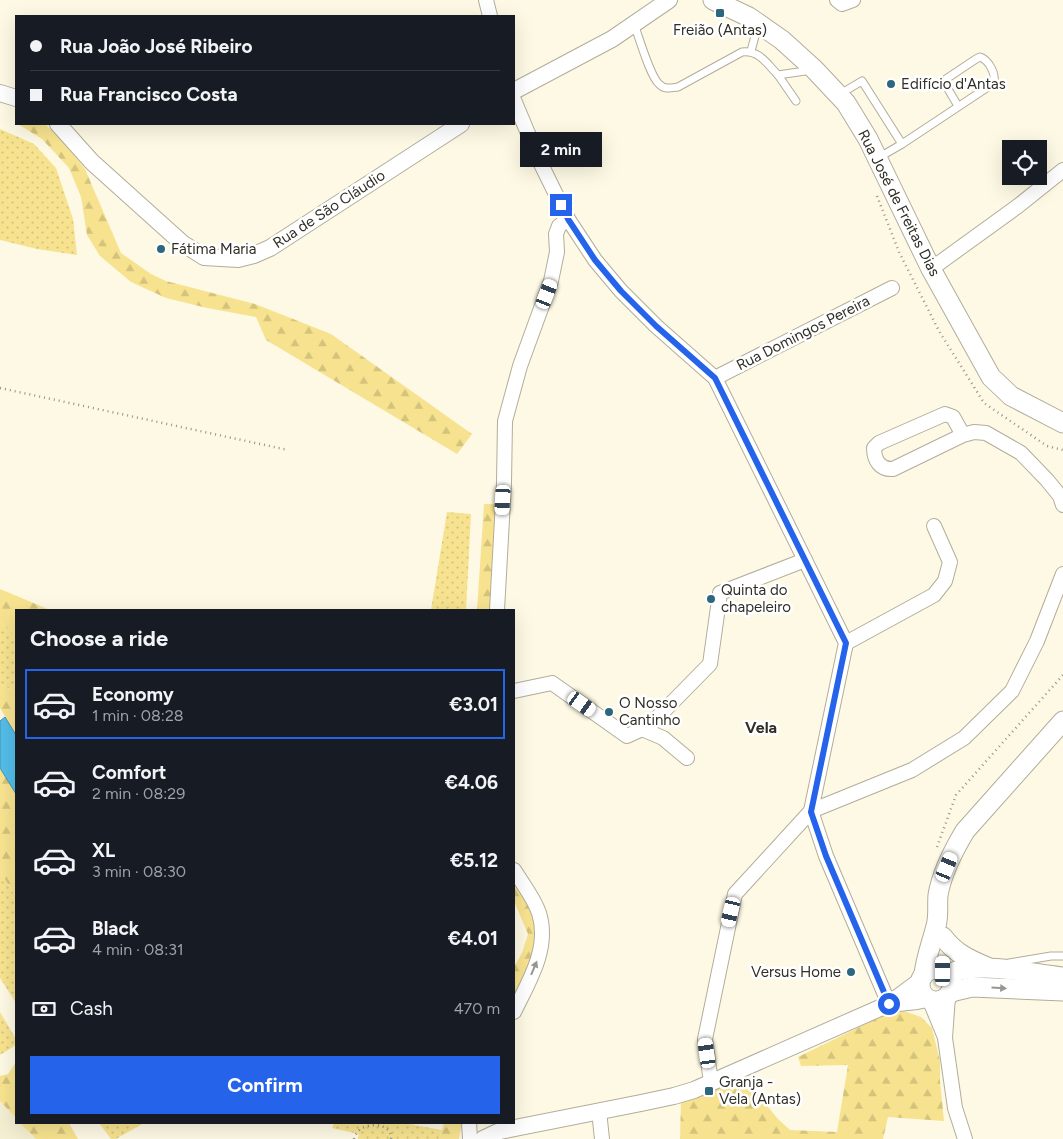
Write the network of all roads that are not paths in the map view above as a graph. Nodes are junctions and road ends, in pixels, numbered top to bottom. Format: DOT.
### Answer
graph roads {
  1 [pos="486,0"];
  2 [pos="668,0"];
  3 [pos="713,0"];
  4 [pos="837,0"];
  5 [pos="854,0"];
  6 [pos="490,15"];
  7 [pos="634,24"];
  8 [pos="758,24"];
  9 [pos="751,51"];
  10 [pos="814,69"];
  11 [pos="778,76"];
  12 [pos="515,90"];
  13 [pos="0,93"];
  14 [pos="839,95"];
  15 [pos="15,98"];
  16 [pos="796,101"];
  17 [pos="515,102"];
  18 [pos="958,106"];
  19 [pos="59,125"];
  20 [pos="459,125"];
  21 [pos="902,144"];
  22 [pos="877,158"];
  23 [pos="1063,170"];
  24 [pos="568,219"];
  25 [pos="932,269"];
  26 [pos="892,288"];
  27 [pos="715,378"];
  28 [pos="1063,423"];
  29 [pos="963,435"];
  30 [pos="1063,506"];
  31 [pos="934,526"];
  32 [pos="804,560"];
  33 [pos="1063,574"];
  34 [pos="497,609"];
  35 [pos="846,643"];
  36 [pos="515,691"];
  37 [pos="1063,721"];
  38 [pos="642,729"];
  39 [pos="687,758"];
  40 [pos="811,812"];
  41 [pos="515,872"];
  42 [pos="940,931"];
  43 [pos="1063,956"];
  44 [pos="994,968"];
  45 [pos="1063,977"];
  46 [pos="922,978"];
  47 [pos="941,989"];
  48 [pos="1063,991"];
  49 [pos="889,1004"];
  50 [pos="515,1010"];
  51 [pos="711,1082"];
  52 [pos="599,1111"];
  53 [pos="469,1124"];
  54 [pos="470,1139"];
  55 [pos="483,1139"];
  56 [pos="602,1139"];
  57 [pos="965,1139"];
  1 -- 6 [label="street"];
  2 -- 7 [label="street"];
  3 -- 8 [label="main road, Rua José de Freitas Dias"];
  4 -- 5 [label="street"];
  7 -- 9 [label="lane"];
  7 -- 12 [label="street"];
  8 -- 9 [label="lane"];
  8 -- 10 [label="main road, Rua José de Freitas Dias"];
  9 -- 11 [label="lane"];
  10 -- 11 [label="lane"];
  10 -- 14 [label="main road, Rua José de Freitas Dias"];
  11 -- 16 [label="lane"];
  13 -- 15 [label="street"];
  14 -- 21 [label="lane"];
  14 -- 22 [label="main road, Rua José de Freitas Dias"];
  17 -- 24 [label="street"];
  18 -- 18 [label="lane"];
  18 -- 21 [label="lane"];
  19 -- 20 [label="street, Rua de São Cláudio"];
  21 -- 22 [label="lane"];
  22 -- 25 [label="main road, Rua José de Freitas Dias"];
  23 -- 25 [label="street"];
  24 -- 27 [label="street"];
  24 -- 34 [label="street"];
  25 -- 28 [label="main road, Rua José de Freitas Dias"];
  26 -- 27 [label="street, Rua Domingos Pereira"];
  27 -- 32 [label="street"];
  29 -- 29 [label="street"];
  29 -- 30 [label="street"];
  31 -- 35 [label="street"];
  32 -- 35 [label="street"];
  32 -- 38 [label="street"];
  33 -- 40 [label="street"];
  35 -- 40 [label="street"];
  36 -- 38 [label="street"];
  37 -- 42 [label="main road"];
  38 -- 39 [label="street"];
  40 -- 49 [label="street"];
  40 -- 51 [label="street"];
  50 -- 41 [label="street, one-way"];
  42 -- 44 [label="main road"];
  42 -- 46 [label="main road"];
  42 -- 47 [label="main road"];
  43 -- 44 [label="lane"];
  44 -- 45 [label="main road"];
  44 -- 47 [label="main road"];
  46 -- 47 [label="main road"];
  46 -- 49 [label="street"];
  47 -- 48 [label="main road, one-way"];
  47 -- 49 [label="street"];
  47 -- 57 [label="street"];
  49 -- 51 [label="street"];
  51 -- 52 [label="street"];
  52 -- 55 [label="street"];
  52 -- 56 [label="street"];
  53 -- 54 [label="street"];
}
